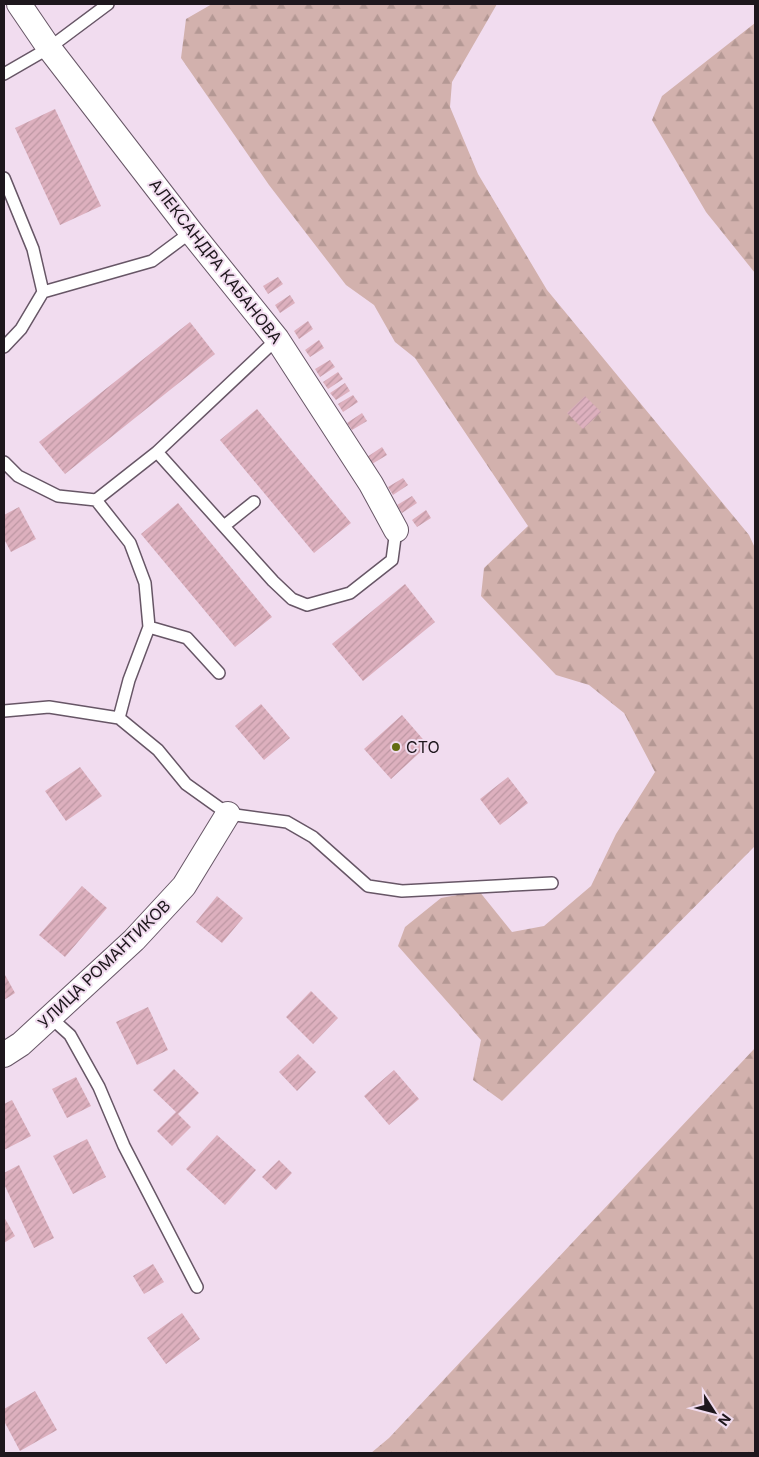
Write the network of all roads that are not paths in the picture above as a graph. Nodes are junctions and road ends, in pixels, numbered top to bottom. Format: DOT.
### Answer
graph roads {
  1 [pos="19,4"];
  2 [pos="108,4"];
  3 [pos="49,48"];
  4 [pos="4,74"];
  5 [pos="4,178"];
  6 [pos="191,232"];
  7 [pos="43,292"];
  8 [pos="277,339"];
  9 [pos="4,347"];
  10 [pos="157,452"];
  11 [pos="4,462"];
  12 [pos="96,500"];
  13 [pos="254,502"];
  14 [pos="224,526"];
  15 [pos="396,530"];
  16 [pos="148,627"];
  17 [pos="219,673"];
  18 [pos="4,711"];
  19 [pos="119,718"];
  20 [pos="228,814"];
  21 [pos="552,883"];
  22 [pos="50,1017"];
  23 [pos="4,1055"];
  24 [pos="197,1287"];
  1 -- 3 [label="street, АЛЕКСАНДРА КАБАНОВА"];
  2 -- 3 [label="lane"];
  3 -- 4 [label="lane"];
  3 -- 6 [label="street, АЛЕКСАНДРА КАБАНОВА"];
  5 -- 7 [label="lane"];
  6 -- 7 [label="lane"];
  6 -- 8 [label="street, АЛЕКСАНДРА КАБАНОВА"];
  7 -- 9 [label="lane"];
  8 -- 10 [label="lane"];
  8 -- 15 [label="street, АЛЕКСАНДРА КАБАНОВА"];
  10 -- 12 [label="lane"];
  10 -- 14 [label="lane"];
  11 -- 12 [label="lane"];
  12 -- 16 [label="lane"];
  13 -- 14 [label="lane"];
  14 -- 15 [label="lane"];
  16 -- 17 [label="lane"];
  16 -- 19 [label="lane"];
  18 -- 19 [label="lane"];
  19 -- 20 [label="lane"];
  20 -- 21 [label="lane"];
  20 -- 22 [label="street, УЛИЦА РОМАНТИКОВ"];
  22 -- 23 [label="street, УЛИЦА РОМАНТИКОВ"];
  22 -- 24 [label="lane"];
}
